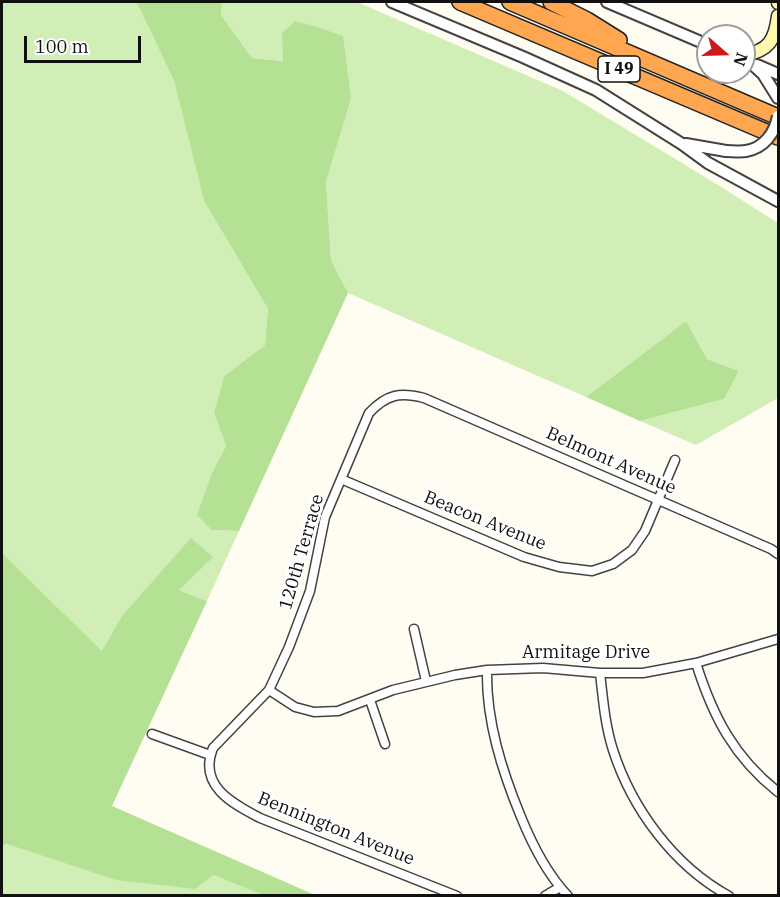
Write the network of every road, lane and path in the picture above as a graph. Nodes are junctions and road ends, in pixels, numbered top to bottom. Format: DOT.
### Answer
graph roads {
  1 [pos="392,2"];
  2 [pos="460,2"];
  3 [pos="510,2"];
  4 [pos="551,2"];
  5 [pos="607,2"];
  6 [pos="778,16"];
  7 [pos="696,40"];
  8 [pos="756,53"];
  9 [pos="756,64"];
  10 [pos="756,67"];
  11 [pos="665,69"];
  12 [pos="778,74"];
  13 [pos="776,94"];
  14 [pos="778,117"];
  15 [pos="778,138"];
  16 [pos="682,144"];
  17 [pos="775,201"];
  18 [pos="430,400"];
  19 [pos="675,460"];
  20 [pos="340,479"];
  21 [pos="658,499"];
  22 [pos="778,554"];
  23 [pos="414,629"];
  24 [pos="778,639"];
  25 [pos="696,663"];
  26 [pos="487,670"];
  27 [pos="600,673"];
  28 [pos="426,681"];
  29 [pos="269,690"];
  30 [pos="370,700"];
  31 [pos="152,734"];
  32 [pos="385,744"];
  33 [pos="210,755"];
  34 [pos="778,792"];
  35 [pos="560,887"];
  36 [pos="725,895"];
  37 [pos="457,896"];
  38 [pos="545,896"];
  39 [pos="568,896"];
  1 -- 16 [label="street"];
  2 -- 15 [label="highway, I 49"];
  3 -- 11 [label="highway, I 49"];
  4 -- 11 [label="highway"];
  5 -- 7 [label="street"];
  6 -- 8 [label="main road"];
  9 -- 12 [label="street"];
  10 -- 13 [label="street"];
  11 -- 14 [label="highway, I 49"];
  14 -- 16 [label="street, bridge"];
  16 -- 17 [label="street"];
  18 -- 20 [label="street, 120th Terrace"];
  18 -- 21 [label="street, Belmont Avenue"];
  19 -- 21 [label="street, Beacon Avenue"];
  20 -- 21 [label="street, Beacon Avenue"];
  20 -- 29 [label="street, 120th Terrace"];
  21 -- 22 [label="street, Belmont Avenue"];
  23 -- 28 [label="street"];
  24 -- 25 [label="street, Armitage Drive"];
  25 -- 27 [label="street, Armitage Drive"];
  25 -- 34 [label="street"];
  26 -- 27 [label="street, Armitage Drive"];
  26 -- 28 [label="street, Armitage Drive"];
  26 -- 35 [label="street"];
  27 -- 36 [label="street"];
  28 -- 30 [label="street, Armitage Drive"];
  29 -- 30 [label="street, Armitage Drive"];
  29 -- 33 [label="street, 120th Terrace"];
  30 -- 32 [label="street"];
  31 -- 33 [label="street"];
  33 -- 37 [label="street, Bennington Avenue"];
  35 -- 38 [label="street"];
  35 -- 39 [label="street"];
}
